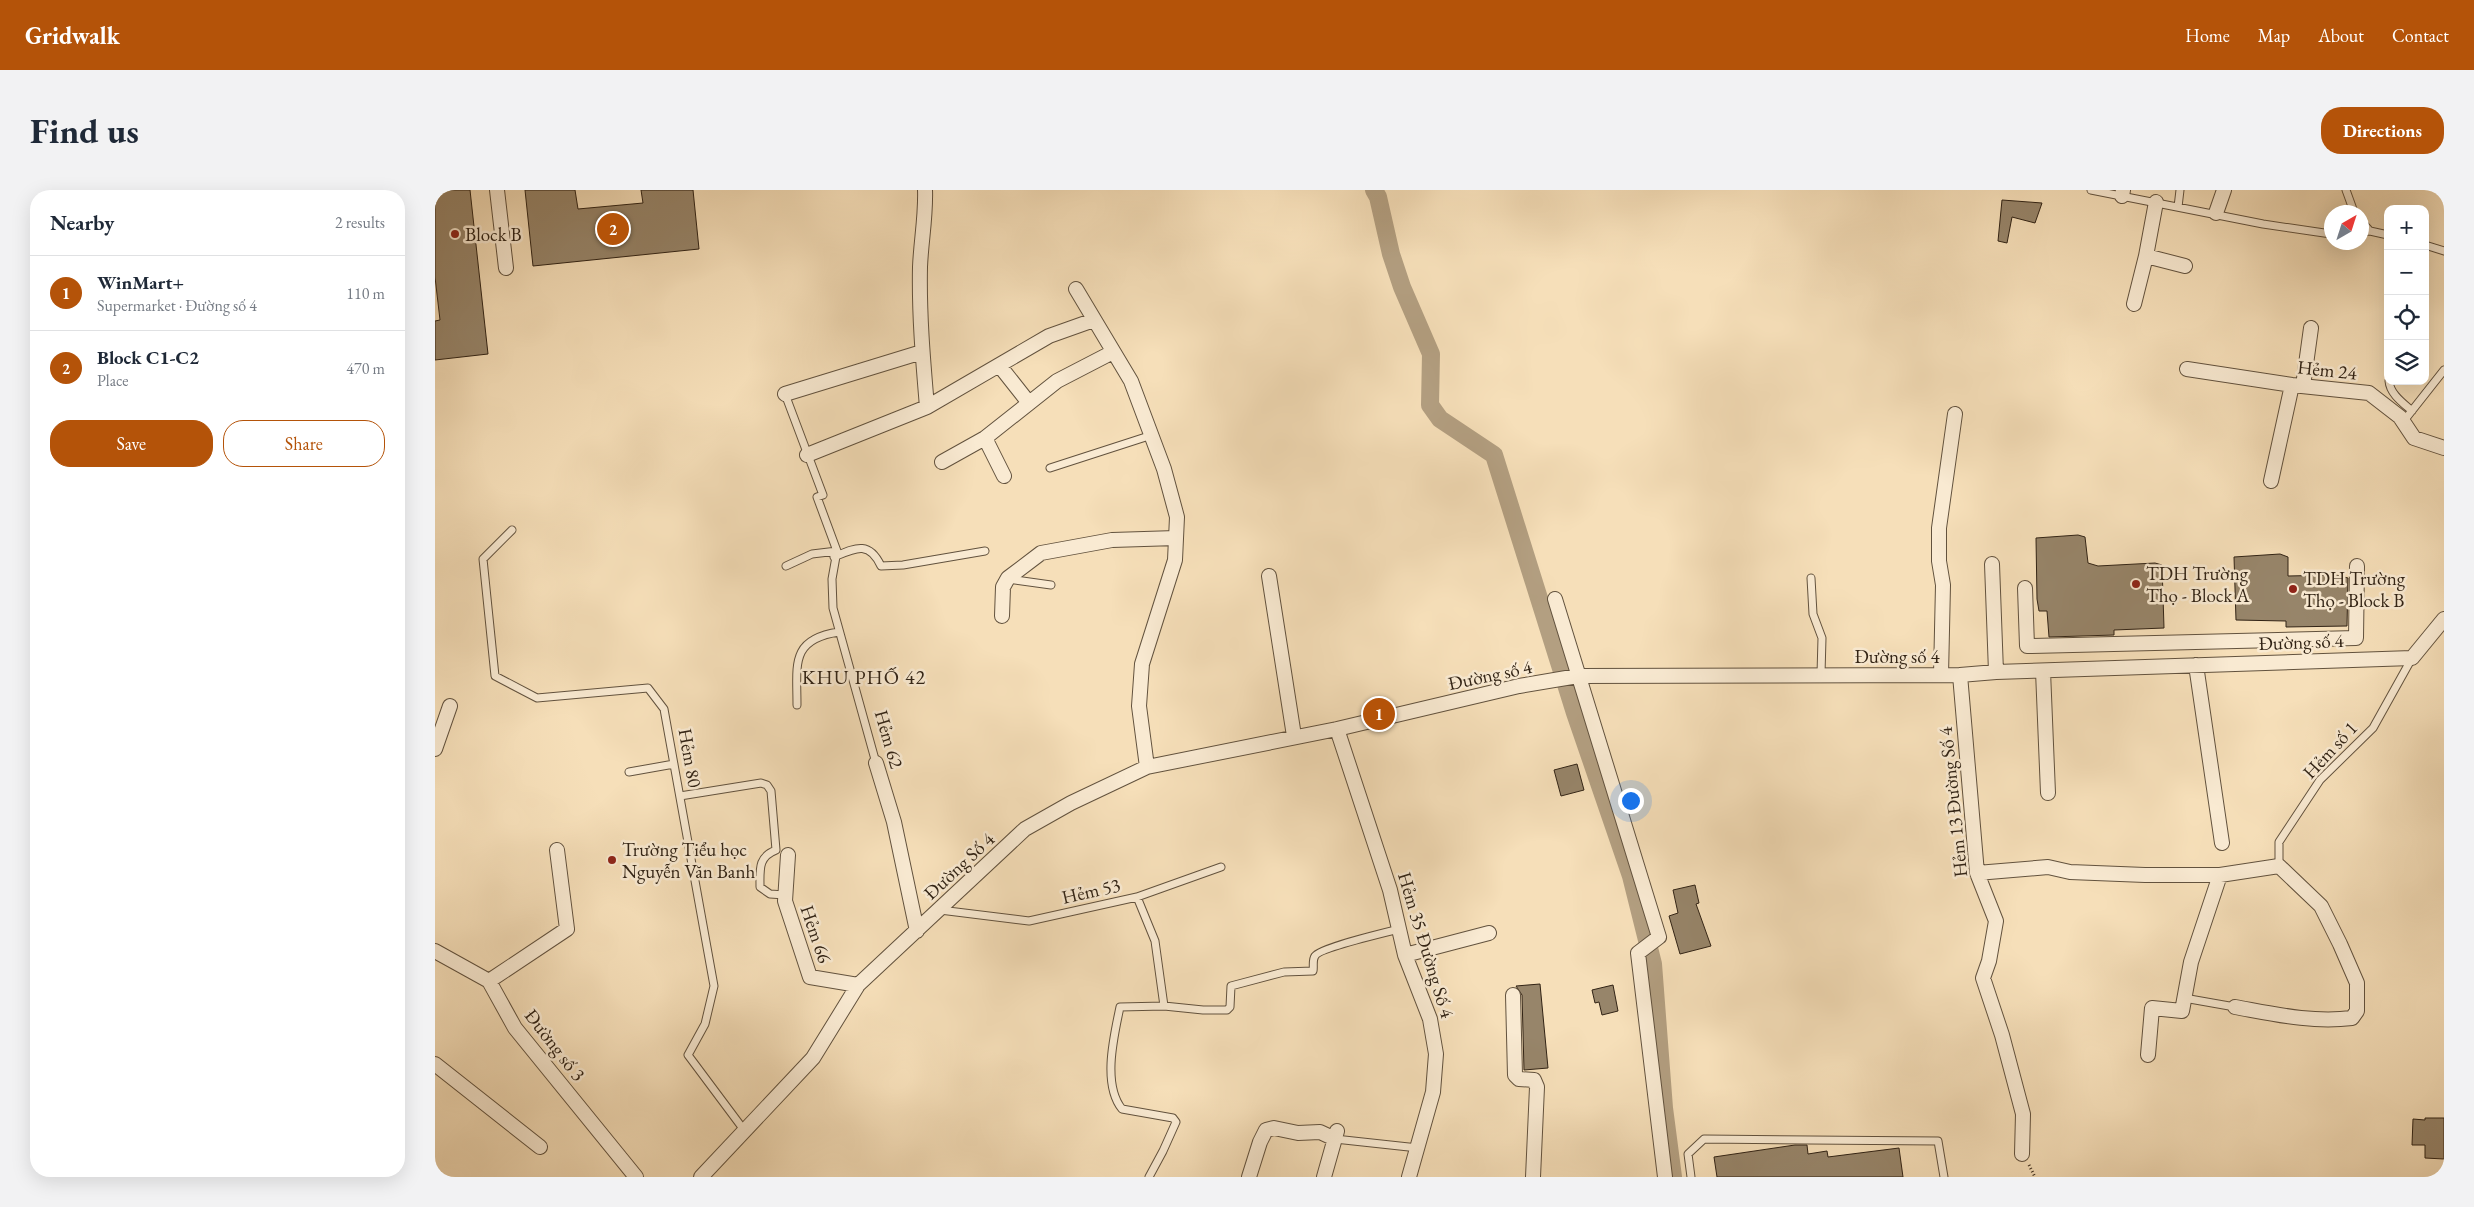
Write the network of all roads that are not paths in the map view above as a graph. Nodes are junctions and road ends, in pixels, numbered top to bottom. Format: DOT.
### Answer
graph roads {
  1 [pos="497,190"];
  2 [pos="925,190"];
  3 [pos="2091,190"];
  4 [pos="2181,190"];
  5 [pos="2224,190"];
  6 [pos="2346,190"];
  7 [pos="2123,193"];
  8 [pos="2156,202"];
  9 [pos="2351,205"];
  10 [pos="2178,206"];
  11 [pos="2216,214"];
  12 [pos="2370,231"];
  13 [pos="2324,233"];
  14 [pos="2384,234"];
  15 [pos="2429,246"];
  16 [pos="2444,251"];
  17 [pos="2146,256"];
  18 [pos="2185,266"];
  19 [pos="506,268"];
  20 [pos="1076,289"];
  21 [pos="2134,304"];
  22 [pos="1094,320"];
  23 [pos="2311,328"];
  24 [pos="922,352"];
  25 [pos="1113,352"];
  26 [pos="999,365"];
  27 [pos="2187,369"];
  28 [pos="2444,370"];
  29 [pos="2389,385"];
  30 [pos="2297,386"];
  31 [pos="785,394"];
  32 [pos="1029,403"];
  33 [pos="927,407"];
  34 [pos="1955,414"];
  35 [pos="2407,417"];
  36 [pos="1152,434"];
  37 [pos="985,438"];
  38 [pos="2444,448"];
  39 [pos="807,455"];
  40 [pos="942,462"];
  41 [pos="1051,468"];
  42 [pos="1005,476"];
  43 [pos="2271,481"];
  44 [pos="513,530"];
  45 [pos="1176,538"];
  46 [pos="985,551"];
  47 [pos="836,554"];
  48 [pos="1992,564"];
  49 [pos="786,566"];
  50 [pos="2357,566"];
  51 [pos="1269,576"];
  52 [pos="1008,578"];
  53 [pos="1811,578"];
  54 [pos="1051,585"];
  55 [pos="2025,588"];
  56 [pos="1555,599"];
  57 [pos="1002,616"];
  58 [pos="2444,619"];
  59 [pos="839,632"];
  60 [pos="2300,640"];
  61 [pos="2412,658"];
  62 [pos="2303,661"];
  63 [pos="2196,665"];
  64 [pos="2043,670"];
  65 [pos="1995,672"];
  66 [pos="1821,674"];
  67 [pos="1941,675"];
  68 [pos="1959,675"];
  69 [pos="1578,676"];
  70 [pos="797,705"];
  71 [pos="451,706"];
  72 [pos="1337,729"];
  73 [pos="1294,736"];
  74 [pos="435,749"];
  75 [pos="876,763"];
  76 [pos="674,764"];
  77 [pos="1147,767"];
  78 [pos="629,772"];
  79 [pos="2048,793"];
  80 [pos="680,796"];
  81 [pos="2221,843"];
  82 [pos="557,850"];
  83 [pos="788,855"];
  84 [pos="2279,866"];
  85 [pos="1221,867"];
  86 [pos="1977,873"];
  87 [pos="2220,874"];
  88 [pos="785,895"];
  89 [pos="1137,897"];
  90 [pos="940,910"];
  91 [pos="1399,929"];
  92 [pos="917,931"];
  93 [pos="1489,933"];
  94 [pos="435,951"];
  95 [pos="1405,955"];
  96 [pos="489,981"];
  97 [pos="858,985"];
  98 [pos="1513,995"];
  99 [pos="2184,998"];
  100 [pos="1164,1006"];
  101 [pos="2235,1007"];
  102 [pos="2148,1054"];
  103 [pos="435,1064"];
  104 [pos="744,1130"];
  105 [pos="1336,1135"];
  106 [pos="540,1147"];
  107 [pos="1418,1148"];
  108 [pos="2022,1154"];
  109 [pos="636,1177"];
  110 [pos="701,1177"];
  111 [pos="1149,1177"];
  112 [pos="1249,1177"];
  113 [pos="1324,1177"];
  114 [pos="1409,1177"];
  115 [pos="1533,1177"];
  116 [pos="1665,1177"];
  117 [pos="1691,1177"];
  118 [pos="1944,1177"];
  1 -- 19 [label="street"];
  2 -- 24 [label="street"];
  3 -- 7 [label="lane"];
  4 -- 10 [label="lane"];
  5 -- 11 [label="street"];
  6 -- 9 [label="lane"];
  7 -- 8 [label="lane"];
  8 -- 10 [label="lane"];
  8 -- 17 [label="street"];
  10 -- 11 [label="lane"];
  11 -- 13 [label="lane"];
  12 -- 14 [label="lane"];
  15 -- 16 [label="lane"];
  17 -- 18 [label="street"];
  17 -- 21 [label="street"];
  20 -- 22 [label="street"];
  22 -- 25 [label="street"];
  22 -- 26 [label="street"];
  23 -- 30 [label="street"];
  24 -- 31 [label="street"];
  24 -- 33 [label="street"];
  25 -- 32 [label="street"];
  25 -- 36 [label="street"];
  26 -- 32 [label="street"];
  26 -- 33 [label="street"];
  27 -- 30 [label="street, Hẻm 24"];
  28 -- 35 [label="lane"];
  29 -- 35 [label="lane"];
  30 -- 35 [label="street, Hẻm 24"];
  30 -- 43 [label="street"];
  31 -- 39 [label="lane, Hẻm 62"];
  32 -- 37 [label="street"];
  33 -- 39 [label="street"];
  34 -- 67 [label="street"];
  35 -- 38 [label="street, Hẻm 24"];
  36 -- 41 [label="lane"];
  36 -- 45 [label="street"];
  37 -- 40 [label="street"];
  37 -- 42 [label="street"];
  39 -- 47 [label="lane, Hẻm 62"];
  44 -- 76 [label="lane, Hẻm 80"];
  45 -- 52 [label="street"];
  45 -- 77 [label="street"];
  46 -- 47 [label="lane"];
  47 -- 49 [label="lane"];
  47 -- 59 [label="lane, Hẻm 62"];
  48 -- 65 [label="street"];
  50 -- 60 [label="street"];
  51 -- 73 [label="street"];
  52 -- 54 [label="lane"];
  52 -- 57 [label="street"];
  53 -- 66 [label="lane"];
  55 -- 60 [label="street"];
  56 -- 69 [label="street"];
  58 -- 61 [label="street"];
  59 -- 70 [label="lane"];
  59 -- 75 [label="lane, Hẻm 62"];
  60 -- 62 [label="street"];
  61 -- 62 [label="street, Đường số 4"];
  61 -- 84 [label="lane, Hẻm số 1"];
  62 -- 63 [label="street, Đường số 4"];
  63 -- 64 [label="street, Đường số 4"];
  63 -- 81 [label="street"];
  64 -- 65 [label="street, Đường số 4"];
  64 -- 79 [label="street"];
  65 -- 68 [label="street, Đường số 4"];
  66 -- 67 [label="street, Đường số 4"];
  66 -- 69 [label="street, Đường số 4"];
  67 -- 68 [label="street, Đường số 4"];
  68 -- 86 [label="street, Hẻm 13 Đường Số 4"];
  69 -- 72 [label="street, Đường số 4"];
  69 -- 116 [label="street"];
  71 -- 74 [label="street"];
  72 -- 73 [label="street, Đường Số 4"];
  72 -- 91 [label="street, Hẻm 35 Đường Số 4"];
  73 -- 77 [label="street, Đường Số 4"];
  75 -- 92 [label="street, Hẻm 62"];
  76 -- 78 [label="lane"];
  76 -- 80 [label="lane, Hẻm 80"];
  77 -- 90 [label="street, Đường Số 4"];
  80 -- 88 [label="lane"];
  80 -- 104 [label="lane, Hẻm 80"];
  82 -- 96 [label="street"];
  83 -- 88 [label="street, Hẻm 66"];
  84 -- 87 [label="street"];
  84 -- 101 [label="street"];
  85 -- 89 [label="lane"];
  86 -- 87 [label="street"];
  86 -- 108 [label="street, Hẻm 13 Đường Số 4"];
  87 -- 99 [label="street"];
  88 -- 97 [label="street, Hẻm 66"];
  89 -- 90 [label="lane, Hẻm 53"];
  89 -- 100 [label="lane, Hẻm 53"];
  90 -- 92 [label="street, Đường Số 4"];
  91 -- 95 [label="street, Hẻm 35 Đường Số 4"];
  91 -- 100 [label="lane"];
  92 -- 97 [label="street, Đường Số 4"];
  93 -- 95 [label="street"];
  94 -- 96 [label="street"];
  95 -- 107 [label="street, Hẻm 35 Đường Số 4"];
  96 -- 109 [label="street, Đường số 3"];
  97 -- 104 [label="street, Đường Số 4"];
  98 -- 115 [label="street"];
  99 -- 101 [label="lane"];
  99 -- 102 [label="street"];
  100 -- 111 [label="lane"];
  103 -- 106 [label="street"];
  104 -- 110 [label="street, Đường Số 4"];
  105 -- 107 [label="lane"];
  105 -- 112 [label="street"];
  105 -- 113 [label="street"];
  107 -- 114 [label="street, Hẻm 35 Đường Số 4"];
  117 -- 118 [label="lane"];
}
